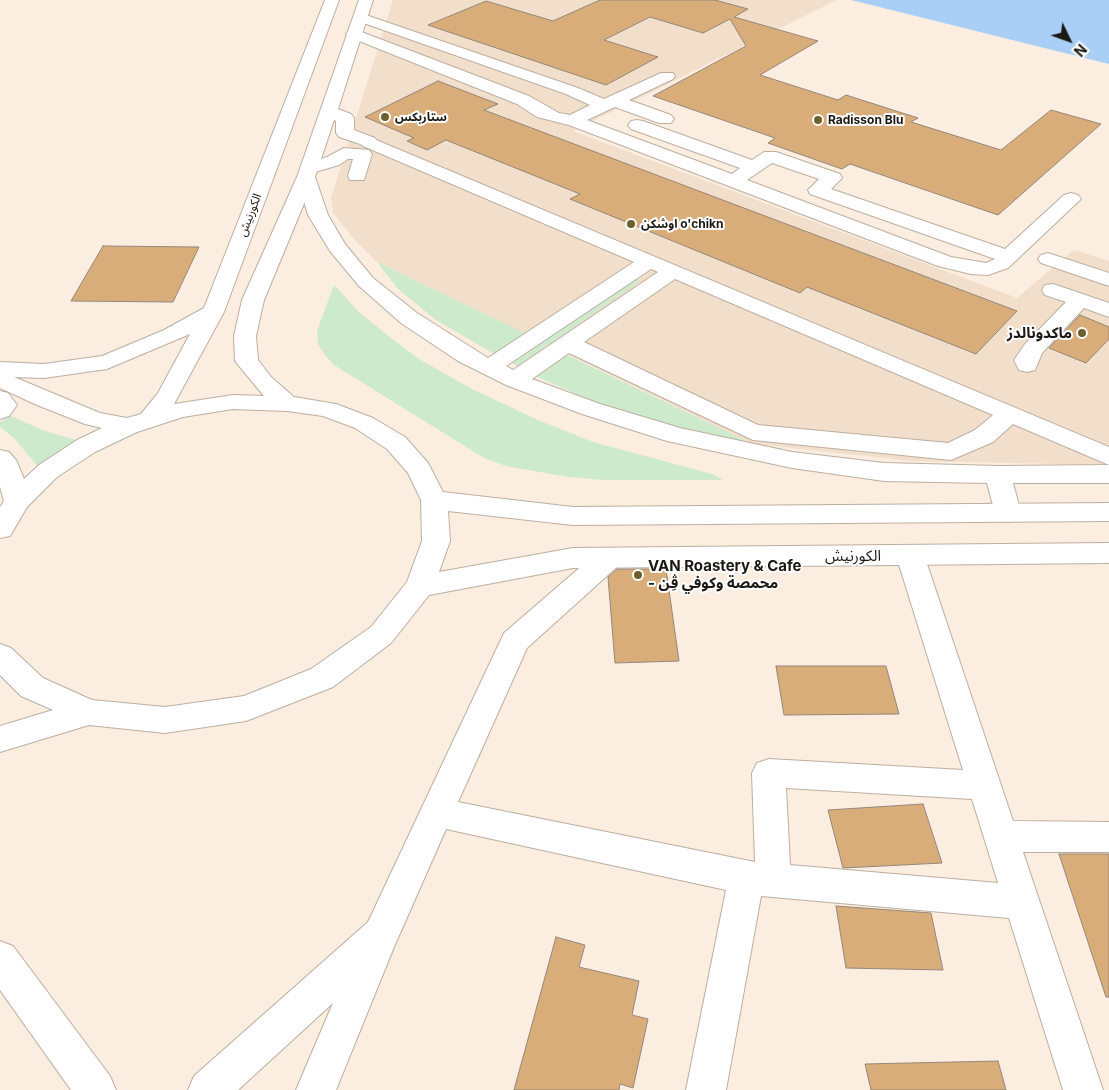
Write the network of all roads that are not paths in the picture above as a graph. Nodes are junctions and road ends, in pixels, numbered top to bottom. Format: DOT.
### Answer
graph roads {
  1 [pos="332,0"];
  2 [pos="360,17"];
  3 [pos="667,76"];
  4 [pos="605,106"];
  5 [pos="328,111"];
  6 [pos="572,120"];
  7 [pos="770,156"];
  8 [pos="754,166"];
  9 [pos="307,173"];
  10 [pos="356,176"];
  11 [pos="833,178"];
  12 [pos="732,181"];
  13 [pos="817,190"];
  14 [pos="1071,199"];
  15 [pos="796,205"];
  16 [pos="1023,244"];
  17 [pos="1009,257"];
  18 [pos="1048,259"];
  19 [pos="649,260"];
  20 [pos="672,270"];
  21 [pos="1109,280"];
  22 [pos="1053,290"];
  23 [pos="1080,300"];
  24 [pos="1109,310"];
  25 [pos="213,312"];
  26 [pos="567,343"];
  27 [pos="1027,365"];
  28 [pos="489,368"];
  29 [pos="0,369"];
  30 [pos="0,379"];
  31 [pos="514,380"];
  32 [pos="0,398"];
  33 [pos="287,404"];
  34 [pos="0,411"];
  35 [pos="1010,413"];
  36 [pos="138,423"];
  37 [pos="1109,457"];
  38 [pos="0,458"];
  39 [pos="1109,474"];
  40 [pos="998,475"];
  41 [pos="434,500"];
  42 [pos="17,501"];
  43 [pos="1109,512"];
  44 [pos="1008,513"];
  45 [pos="0,529"];
  46 [pos="1109,554"];
  47 [pos="910,555"];
  48 [pos="609,558"];
  49 [pos="420,586"];
  50 [pos="0,656"];
  51 [pos="89,712"];
  52 [pos="0,739"];
  53 [pos="984,785"];
  54 [pos="437,812"];
  55 [pos="1001,836"];
  56 [pos="1109,837"];
  57 [pos="760,879"];
  58 [pos="1022,902"];
  59 [pos="381,934"];
  60 [pos="0,959"];
  61 [pos="96,1090"];
  62 [pos="208,1090"];
  63 [pos="316,1090"];
  64 [pos="706,1090"];
  65 [pos="1083,1090"];
  1 -- 25 [label="main road, الكورنيش"];
  2 -- 4 [label="main road"];
  2 -- 5 [label="main road"];
  2 -- 6 [label="main road"];
  3 -- 4 [label="main road"];
  4 -- 6 [label="main road"];
  4 -- 7 [label="main road"];
  4 -- 8 [label="main road"];
  5 -- 9 [label="main road"];
  5 -- 19 [label="main road"];
  6 -- 12 [label="main road"];
  7 -- 8 [label="main road"];
  7 -- 11 [label="main road"];
  8 -- 12 [label="main road"];
  9 -- 10 [label="main road"];
  9 -- 28 [label="main road"];
  9 -- 33 [label="main road"];
  11 -- 13 [label="main road"];
  11 -- 16 [label="main road"];
  12 -- 15 [label="main road"];
  13 -- 15 [label="main road"];
  13 -- 17 [label="main road"];
  14 -- 16 [label="main road"];
  15 -- 17 [label="main road"];
  16 -- 17 [label="main road"];
  18 -- 21 [label="main road"];
  19 -- 20 [label="main road"];
  19 -- 28 [label="main road"];
  20 -- 26 [label="main road"];
  20 -- 35 [label="main road"];
  22 -- 23 [label="main road"];
  23 -- 24 [label="main road"];
  23 -- 27 [label="main road"];
  25 -- 29 [label="main road"];
  25 -- 36 [label="main road, الكورنيش"];
  26 -- 31 [label="main road"];
  26 -- 35 [label="main road"];
  28 -- 31 [label="main road"];
  30 -- 36 [label="main road"];
  31 -- 40 [label="main road"];
  32 -- 34 [label="main road"];
  33 -- 36 [label="main road"];
  33 -- 41 [label="main road"];
  35 -- 37 [label="main road"];
  36 -- 42 [label="main road"];
  38 -- 42 [label="main road"];
  39 -- 40 [label="main road"];
  40 -- 44 [label="main road"];
  41 -- 44 [label="main road"];
  41 -- 49 [label="main road"];
  42 -- 45 [label="main road"];
  43 -- 44 [label="main road"];
  46 -- 47 [label="main road, الكورنيش"];
  47 -- 48 [label="main road, الكورنيش"];
  47 -- 53 [label="main road"];
  48 -- 49 [label="main road, الكورنيش"];
  48 -- 54 [label="main road"];
  49 -- 51 [label="main road"];
  50 -- 51 [label="main road"];
  51 -- 52 [label="main road"];
  53 -- 55 [label="main road"];
  53 -- 57 [label="main road"];
  54 -- 57 [label="main road"];
  54 -- 59 [label="main road"];
  55 -- 56 [label="main road"];
  55 -- 58 [label="main road"];
  57 -- 58 [label="main road"];
  57 -- 64 [label="main road"];
  58 -- 65 [label="main road"];
  59 -- 62 [label="main road"];
  59 -- 63 [label="main road"];
  60 -- 61 [label="main road"];
}
